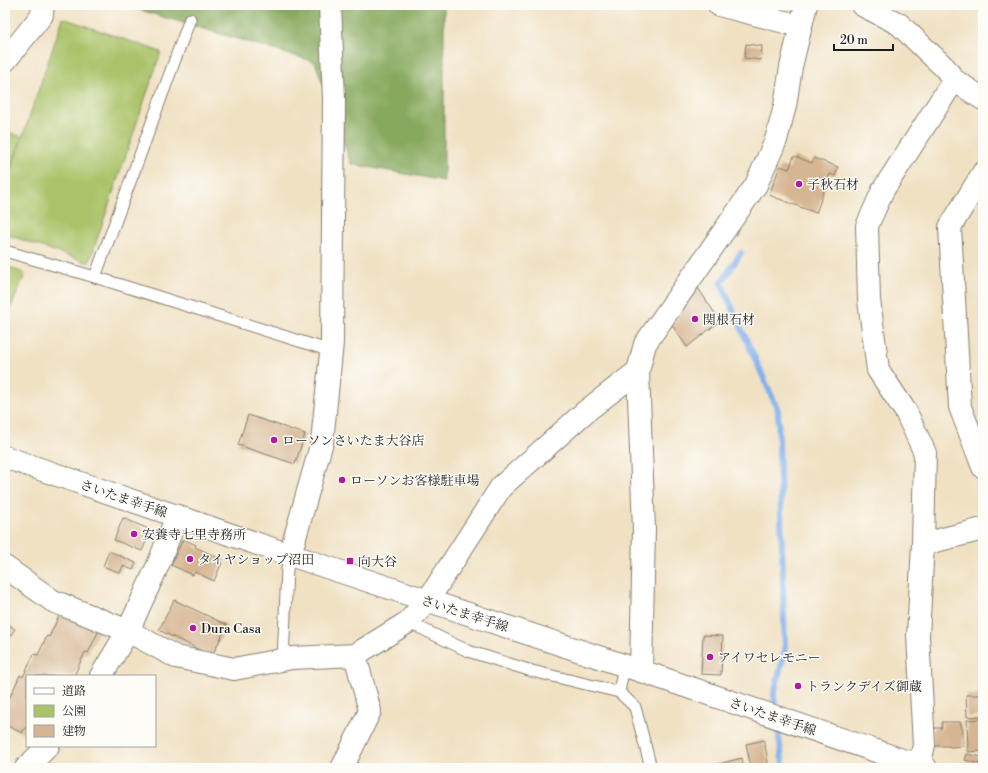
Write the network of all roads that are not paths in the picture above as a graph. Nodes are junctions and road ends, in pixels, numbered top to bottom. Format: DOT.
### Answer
graph roads {
  1 [pos="44,5"];
  2 [pos="330,5"];
  3 [pos="719,5"];
  4 [pos="806,5"];
  5 [pos="862,5"];
  6 [pos="190,19"];
  7 [pos="800,26"];
  8 [pos="5,61"];
  9 [pos="954,80"];
  10 [pos="983,99"];
  11 [pos="983,173"];
  12 [pos="5,251"];
  13 [pos="95,277"];
  14 [pos="331,351"];
  15 [pos="638,371"];
  16 [pos="5,457"];
  17 [pos="983,467"];
  18 [pos="177,516"];
  19 [pos="983,529"];
  20 [pos="923,544"];
  21 [pos="290,555"];
  22 [pos="5,567"];
  23 [pos="428,600"];
  24 [pos="408,622"];
  25 [pos="128,631"];
  26 [pos="356,655"];
  27 [pos="283,660"];
  28 [pos="632,668"];
  29 [pos="102,675"];
  30 [pos="619,692"];
  31 [pos="47,747"];
  32 [pos="883,760"];
  33 [pos="923,767"];
  34 [pos="26,768"];
  35 [pos="342,768"];
  36 [pos="651,768"];
  1 -- 8 [label="street"];
  2 -- 14 [label="street"];
  3 -- 7 [label="street"];
  4 -- 7 [label="street"];
  5 -- 9 [label="street"];
  6 -- 13 [label="lane"];
  7 -- 15 [label="street"];
  9 -- 10 [label="street"];
  9 -- 20 [label="street"];
  11 -- 17 [label="street"];
  12 -- 13 [label="lane"];
  13 -- 14 [label="lane"];
  14 -- 21 [label="street"];
  15 -- 23 [label="street"];
  15 -- 28 [label="street"];
  16 -- 18 [label="street, さいたま幸手線"];
  18 -- 21 [label="street, さいたま幸手線"];
  18 -- 25 [label="street"];
  19 -- 20 [label="street"];
  20 -- 33 [label="street"];
  21 -- 23 [label="street, さいたま幸手線"];
  21 -- 27 [label="lane"];
  22 -- 25 [label="street"];
  23 -- 24 [label="street"];
  23 -- 28 [label="street, さいたま幸手線"];
  24 -- 26 [label="street"];
  24 -- 30 [label="lane"];
  25 -- 27 [label="street"];
  25 -- 29 [label="street"];
  26 -- 27 [label="street"];
  26 -- 35 [label="street"];
  28 -- 30 [label="lane"];
  28 -- 32 [label="street, さいたま幸手線"];
  30 -- 36 [label="lane"];
  31 -- 34 [label="street"];
  32 -- 33 [label="street, さいたま幸手線"];
}
